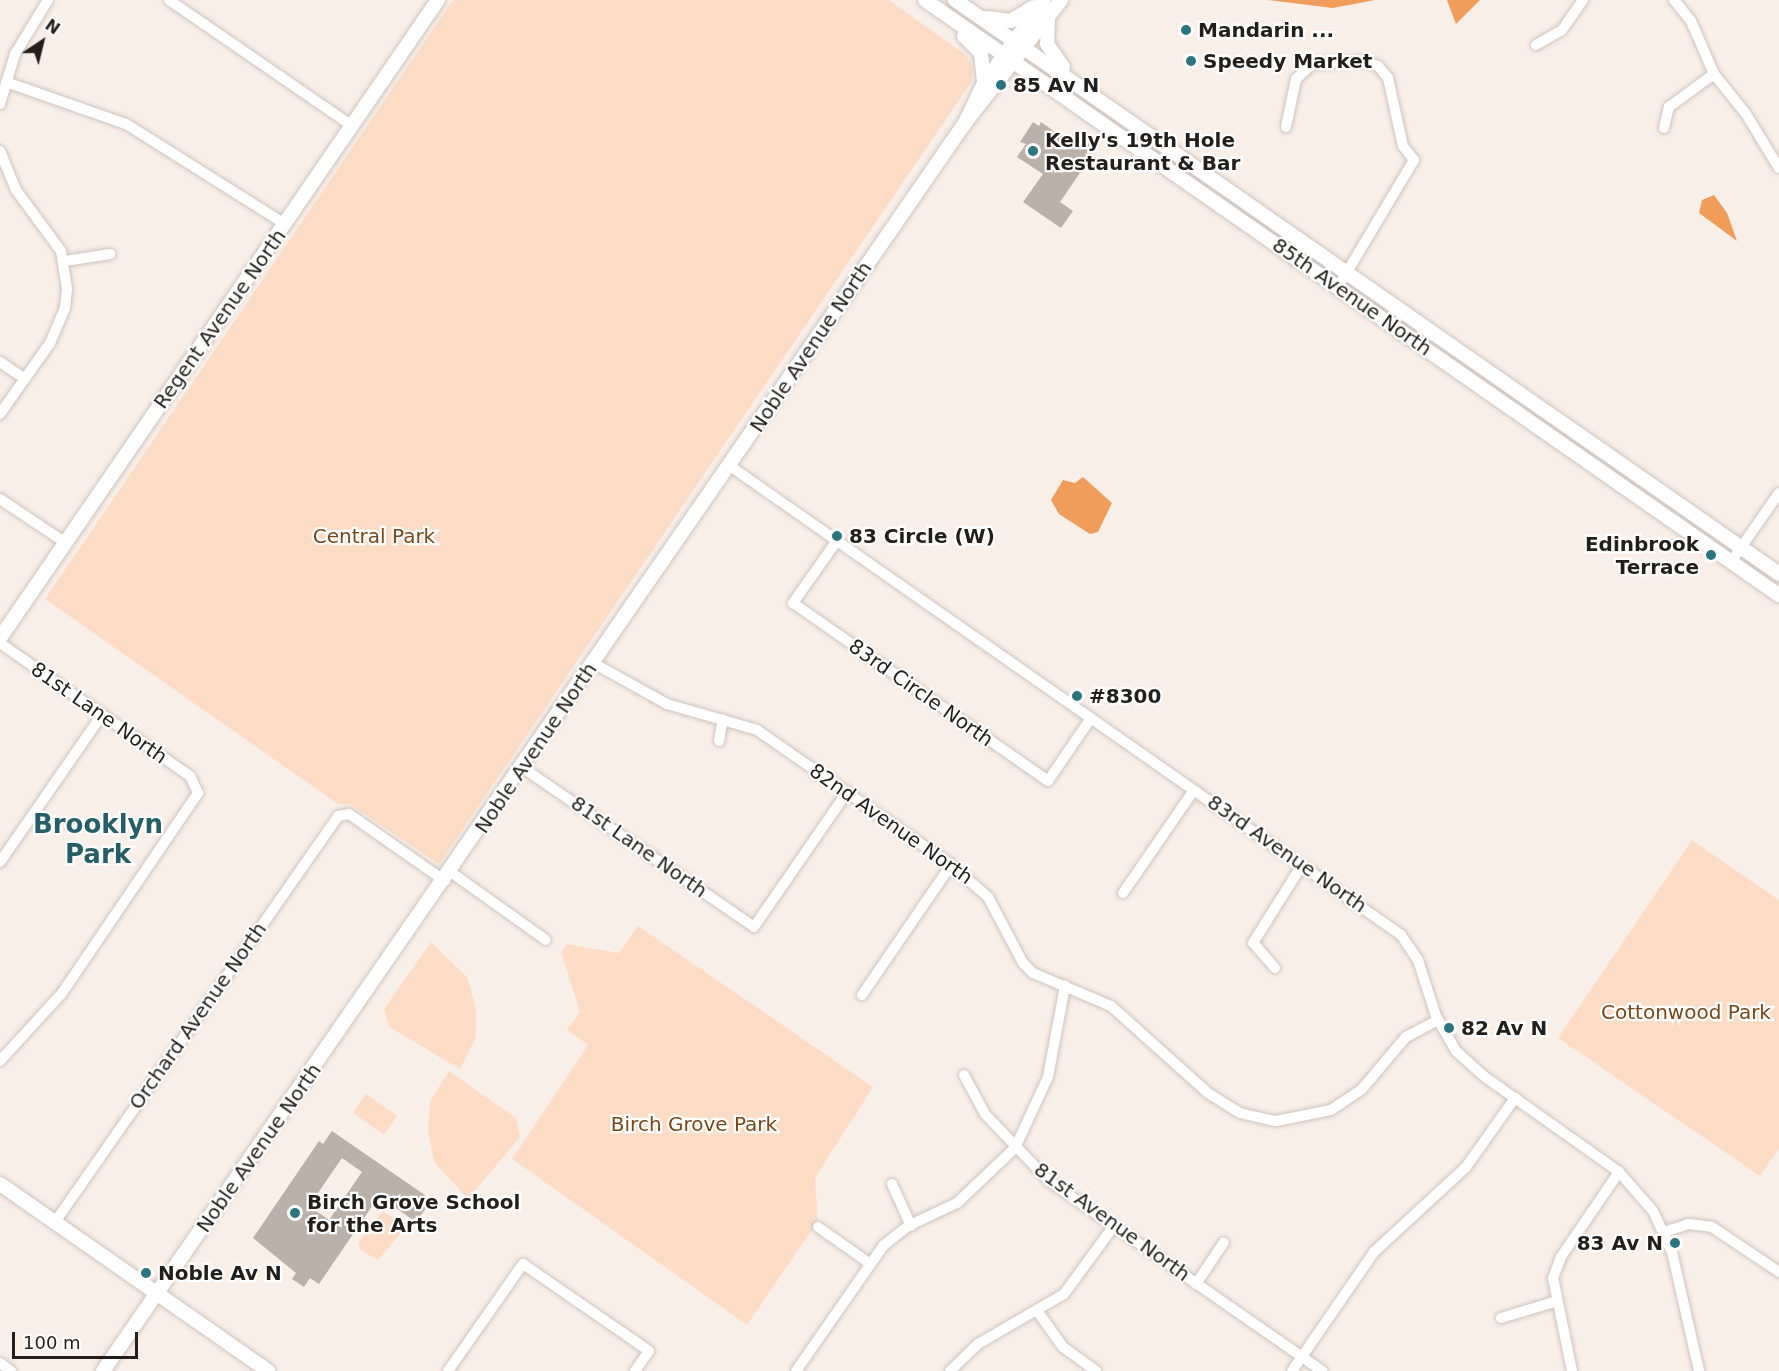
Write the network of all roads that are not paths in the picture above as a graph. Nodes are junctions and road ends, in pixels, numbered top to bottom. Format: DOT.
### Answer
graph roads {
  1 [pos="48,0"];
  2 [pos="169,0"];
  3 [pos="438,0"];
  4 [pos="913,0"];
  5 [pos="925,0"];
  6 [pos="955,0"];
  7 [pos="1038,0"];
  8 [pos="1044,0"];
  9 [pos="1061,0"];
  10 [pos="1582,0"];
  11 [pos="1674,0"];
  12 [pos="972,12"];
  13 [pos="1049,17"];
  14 [pos="1020,45"];
  15 [pos="1536,45"];
  16 [pos="1010,58"];
  17 [pos="1714,74"];
  18 [pos="6,82"];
  19 [pos="984,82"];
  20 [pos="0,104"];
  21 [pos="965,123"];
  22 [pos="352,126"];
  23 [pos="1286,127"];
  24 [pos="1664,128"];
  25 [pos="1141,130"];
  26 [pos="0,151"];
  27 [pos="1779,168"];
  28 [pos="285,224"];
  29 [pos="110,254"];
  30 [pos="65,261"];
  31 [pos="1348,273"];
  32 [pos="1338,287"];
  33 [pos="0,362"];
  34 [pos="25,379"];
  35 [pos="0,414"];
  36 [pos="730,466"];
  37 [pos="1779,493"];
  38 [pos="0,499"];
  39 [pos="836,542"];
  40 [pos="66,543"];
  41 [pos="1740,548"];
  42 [pos="1731,562"];
  43 [pos="1779,574"];
  44 [pos="1779,595"];
  45 [pos="0,640"];
  46 [pos="595,664"];
  47 [pos="101,716"];
  48 [pos="1091,718"];
  49 [pos="723,719"];
  50 [pos="719,741"];
  51 [pos="523,768"];
  52 [pos="1194,789"];
  53 [pos="847,792"];
  54 [pos="0,862"];
  55 [pos="951,865"];
  56 [pos="1302,865"];
  57 [pos="448,877"];
  58 [pos="1123,893"];
  59 [pos="546,940"];
  60 [pos="1275,968"];
  61 [pos="1065,986"];
  62 [pos="862,995"];
  63 [pos="1438,1020"];
  64 [pos="0,1061"];
  65 [pos="964,1075"];
  66 [pos="1201,1086"];
  67 [pos="1193,1095"];
  68 [pos="1515,1098"];
  69 [pos="1015,1148"];
  70 [pos="1620,1172"];
  71 [pos="0,1184"];
  72 [pos="892,1184"];
  73 [pos="55,1222"];
  74 [pos="911,1226"];
  75 [pos="818,1227"];
  76 [pos="1113,1227"];
  77 [pos="1664,1232"];
  78 [pos="1224,1242"];
  79 [pos="869,1263"];
  80 [pos="1779,1272"];
  81 [pos="1196,1284"];
  82 [pos="158,1294"];
  83 [pos="1554,1302"];
  84 [pos="1038,1312"];
  85 [pos="1501,1318"];
  86 [pos="1301,1357"];
  87 [pos="0,1363"];
  88 [pos="798,1370"];
  89 [pos="11,1371"];
  90 [pos="103,1371"];
  91 [pos="268,1371"];
  92 [pos="448,1371"];
  93 [pos="635,1371"];
  94 [pos="950,1371"];
  95 [pos="1096,1371"];
  96 [pos="1292,1371"];
  97 [pos="1322,1371"];
  98 [pos="1572,1371"];
  99 [pos="1699,1371"];
  1 -- 18 [label="street"];
  2 -- 22 [label="street"];
  3 -- 22 [label="street, Regent Avenue North"];
  4 -- 19 [label="street"];
  5 -- 16 [label="street, 85th Avenue North"];
  6 -- 12 [label="street, 85th Avenue North"];
  7 -- 12 [label="street"];
  8 -- 14 [label="street"];
  9 -- 13 [label="street"];
  10 -- 15 [label="street"];
  11 -- 17 [label="street"];
  12 -- 14 [label="street, 85th Avenue North"];
  13 -- 14 [label="street"];
  13 -- 25 [label="street"];
  14 -- 16 [label="street"];
  14 -- 25 [label="street, 85th Avenue North"];
  16 -- 19 [label="street, Noble Avenue North"];
  16 -- 21 [label="street, Noble Avenue North"];
  16 -- 32 [label="street, 85th Avenue North"];
  17 -- 24 [label="street"];
  17 -- 27 [label="street"];
  18 -- 20 [label="street"];
  18 -- 28 [label="street"];
  19 -- 21 [label="street, Noble Avenue North"];
  21 -- 36 [label="street, Noble Avenue North"];
  22 -- 28 [label="street, Regent Avenue North"];
  23 -- 31 [label="street"];
  25 -- 31 [label="street, 85th Avenue North"];
  26 -- 30 [label="street"];
  28 -- 40 [label="street, Regent Avenue North"];
  29 -- 30 [label="street"];
  30 -- 34 [label="street"];
  31 -- 32 [label="street"];
  31 -- 41 [label="street, 85th Avenue North"];
  32 -- 42 [label="street, 85th Avenue North"];
  33 -- 34 [label="street"];
  34 -- 35 [label="street"];
  36 -- 39 [label="street, 83rd Avenue North"];
  36 -- 46 [label="street, Noble Avenue North"];
  37 -- 41 [label="street"];
  38 -- 40 [label="street"];
  39 -- 48 [label="street, 83rd Avenue North"];
  39 -- 48 [label="street, 83rd Circle North"];
  40 -- 45 [label="street, Regent Avenue North"];
  41 -- 42 [label="street"];
  41 -- 43 [label="street, 85th Avenue North"];
  42 -- 44 [label="street, 85th Avenue North"];
  45 -- 47 [label="street, 81st Lane North"];
  46 -- 49 [label="street, 82nd Avenue North"];
  46 -- 51 [label="street, Noble Avenue North"];
  47 -- 54 [label="street"];
  47 -- 64 [label="street, 81st Lane North"];
  48 -- 52 [label="street, 83rd Avenue North"];
  49 -- 50 [label="street"];
  49 -- 53 [label="street, 82nd Avenue North"];
  51 -- 53 [label="street, 81st Lane North"];
  51 -- 57 [label="street, Noble Avenue North"];
  52 -- 56 [label="street, 83rd Avenue North"];
  52 -- 58 [label="street"];
  53 -- 55 [label="street, 82nd Avenue North"];
  55 -- 61 [label="street, 82nd Avenue North"];
  55 -- 62 [label="street"];
  56 -- 60 [label="street"];
  56 -- 63 [label="street, 83rd Avenue North"];
  57 -- 59 [label="street"];
  57 -- 73 [label="street, Orchard Avenue North"];
  57 -- 82 [label="street, Noble Avenue North"];
  61 -- 66 [label="street, 82nd Avenue North"];
  61 -- 69 [label="street"];
  63 -- 66 [label="street, 82nd Avenue North"];
  63 -- 68 [label="street, 83rd Avenue North"];
  65 -- 69 [label="street, 81st Avenue North"];
  66 -- 67 [label="street"];
  68 -- 70 [label="street, 83rd Avenue North"];
  68 -- 86 [label="street"];
  69 -- 74 [label="street"];
  69 -- 76 [label="street, 81st Avenue North"];
  70 -- 77 [label="street, 83rd Avenue North"];
  70 -- 83 [label="street"];
  71 -- 73 [label="street"];
  72 -- 74 [label="street"];
  73 -- 82 [label="street"];
  74 -- 79 [label="street"];
  75 -- 79 [label="street"];
  76 -- 81 [label="street, 81st Avenue North"];
  76 -- 84 [label="street"];
  77 -- 80 [label="street"];
  77 -- 99 [label="street, 83rd Avenue North"];
  78 -- 81 [label="street, 81st Avenue North"];
  79 -- 88 [label="street"];
  81 -- 86 [label="street, 81st Avenue North"];
  82 -- 90 [label="street, Noble Avenue North"];
  82 -- 91 [label="street"];
  83 -- 85 [label="street"];
  83 -- 98 [label="street"];
  84 -- 94 [label="street"];
  84 -- 95 [label="street"];
  86 -- 96 [label="street"];
  86 -- 97 [label="street, 81st Avenue North"];
  87 -- 89 [label="street"];
  92 -- 93 [label="street"];
}
